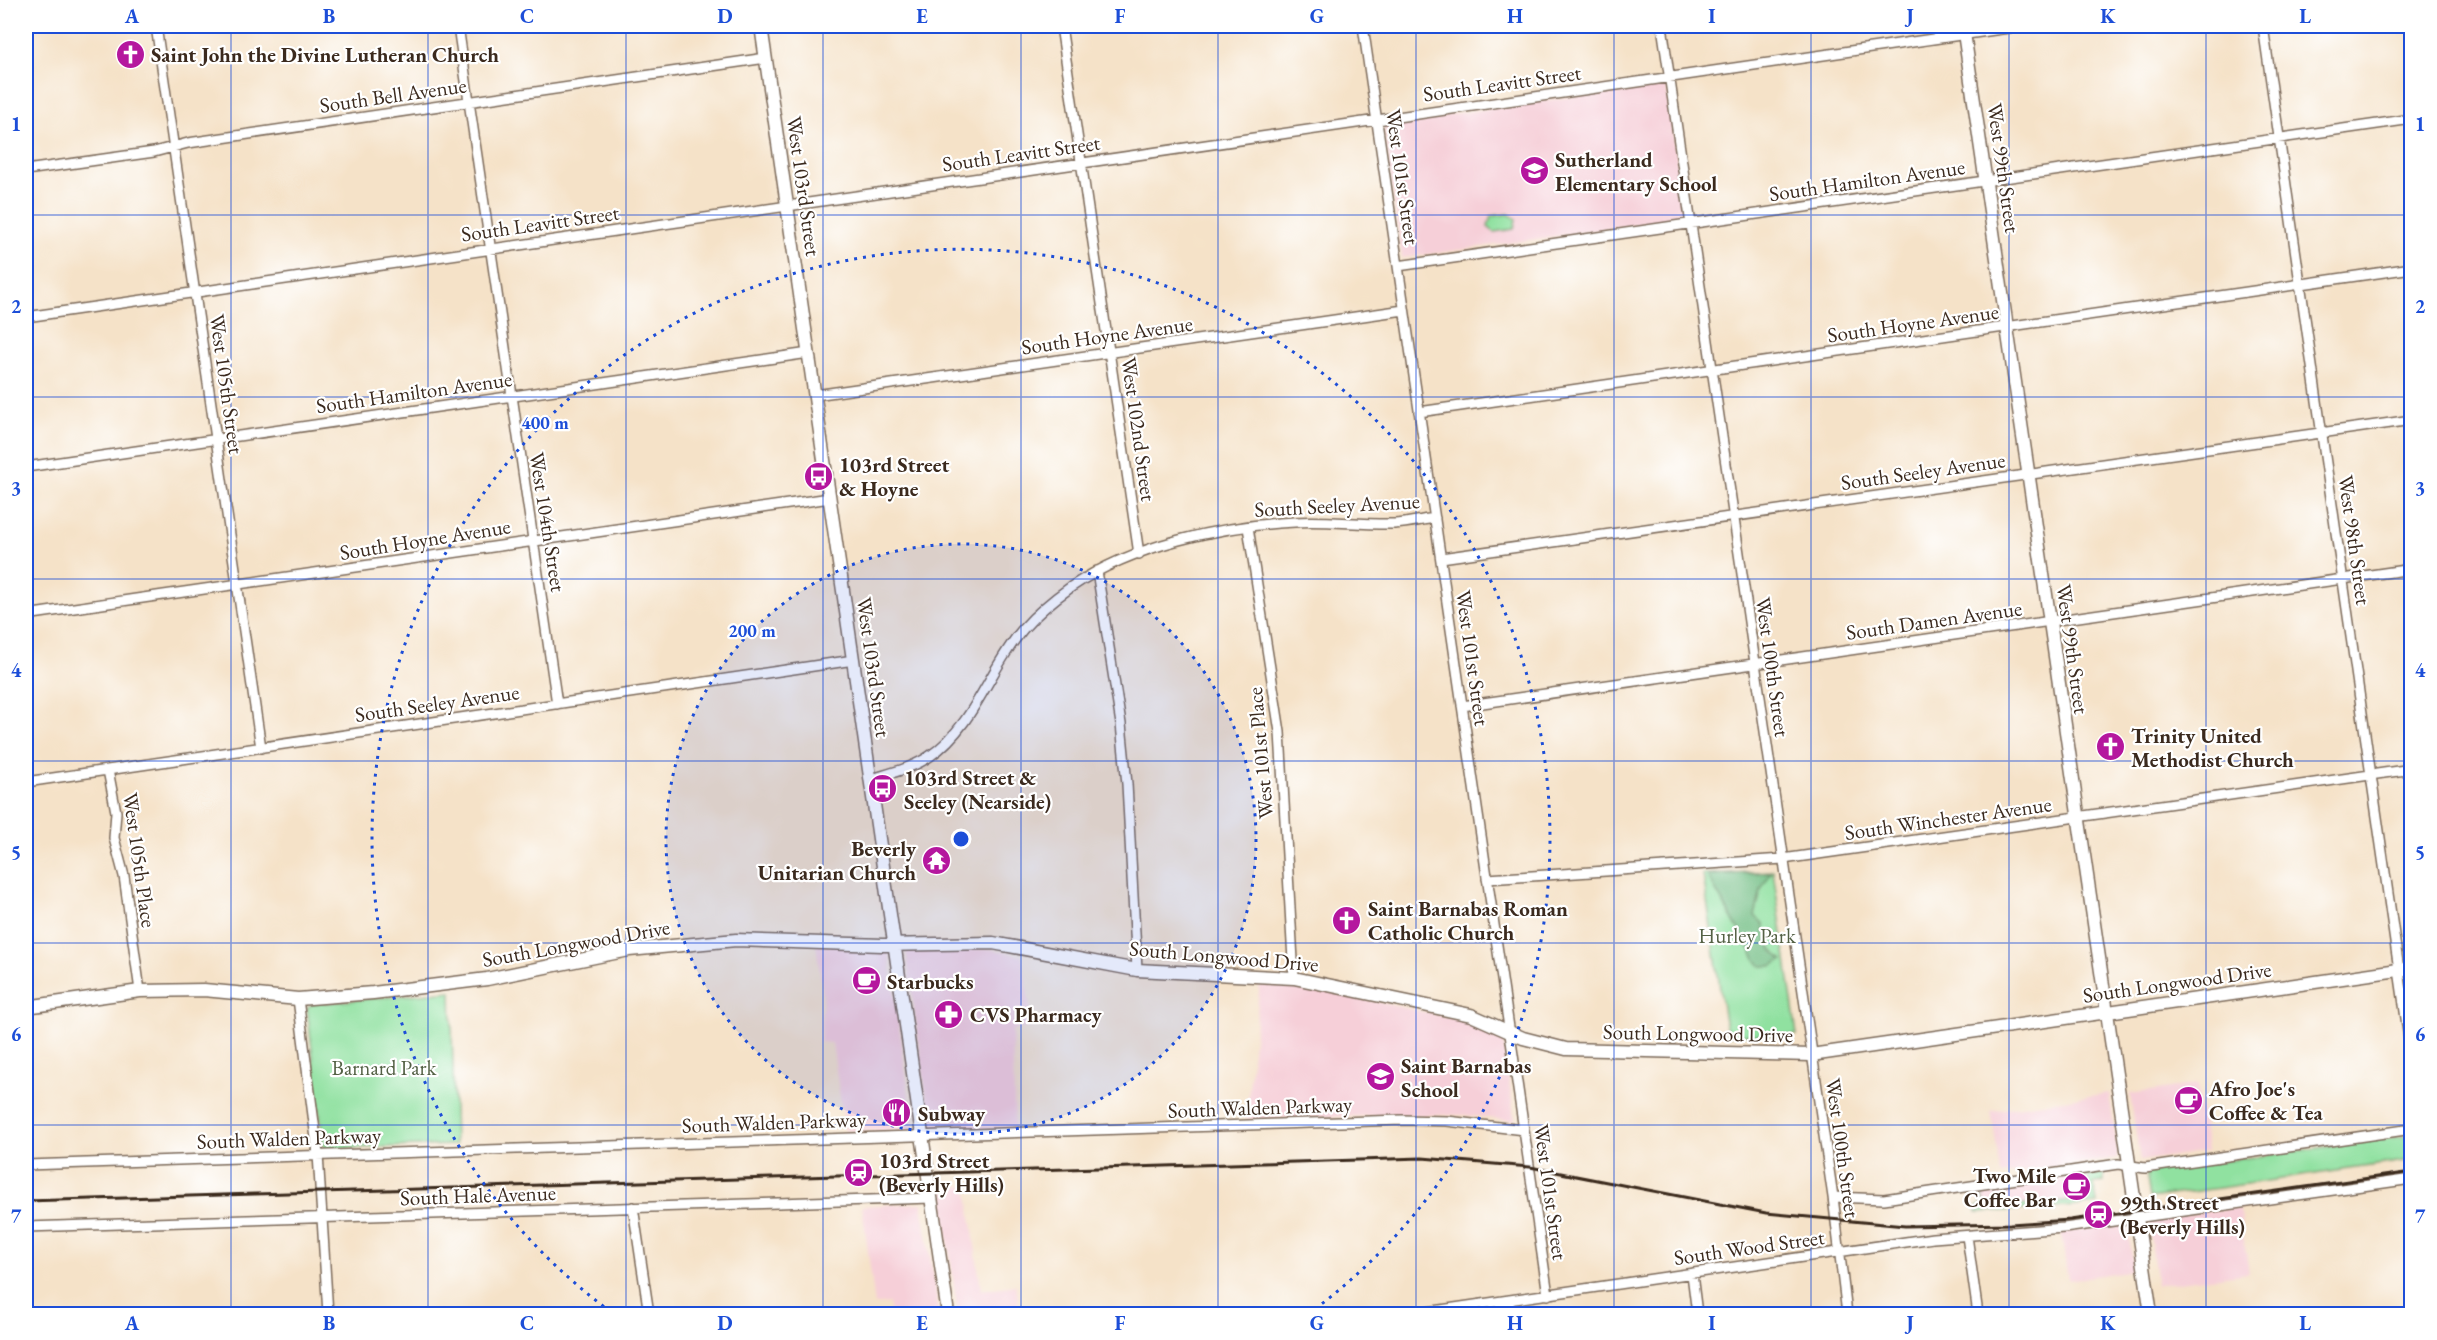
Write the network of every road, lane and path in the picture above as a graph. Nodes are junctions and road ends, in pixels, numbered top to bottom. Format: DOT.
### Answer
graph roads {
  1 [pos="156,26"];
  2 [pos="458,26"];
  3 [pos="761,26"];
  4 [pos="1061,26"];
  5 [pos="1363,26"];
  6 [pos="1662,26"];
  7 [pos="2022,26"];
  8 [pos="2263,26"];
  9 [pos="1964,30"];
  10 [pos="766,58"];
  11 [pos="1669,77"];
  12 [pos="469,101"];
  13 [pos="1377,119"];
  14 [pos="2412,119"];
  15 [pos="2279,138"];
  16 [pos="173,147"];
  17 [pos="1081,162"];
  18 [pos="26,170"];
  19 [pos="1986,181"];
  20 [pos="787,205"];
  21 [pos="1690,223"];
  22 [pos="491,248"];
  23 [pos="1398,266"];
  24 [pos="2412,268"];
  25 [pos="2300,284"];
  26 [pos="195,292"];
  27 [pos="1404,310"];
  28 [pos="26,317"];
  29 [pos="2007,327"];
  30 [pos="809,353"];
  31 [pos="1109,353"];
  32 [pos="1712,370"];
  33 [pos="815,395"];
  34 [pos="511,396"];
  35 [pos="1419,412"];
  36 [pos="2412,420"];
  37 [pos="2322,433"];
  38 [pos="217,439"];
  39 [pos="26,467"];
  40 [pos="2028,474"];
  41 [pos="830,498"];
  42 [pos="1733,516"];
  43 [pos="1435,518"];
  44 [pos="1248,527"];
  45 [pos="533,541"];
  46 [pos="1139,554"];
  47 [pos="1441,558"];
  48 [pos="2412,569"];
  49 [pos="1097,571"];
  50 [pos="2343,579"];
  51 [pos="237,586"];
  52 [pos="26,615"];
  53 [pos="2049,621"];
  54 [pos="854,660"];
  55 [pos="1754,664"];
  56 [pos="557,704"];
  57 [pos="1462,706"];
  58 [pos="261,747"];
  59 [pos="2412,769"];
  60 [pos="108,770"];
  61 [pos="2371,774"];
  62 [pos="871,778"];
  63 [pos="26,782"];
  64 [pos="2078,818"];
  65 [pos="1783,859"];
  66 [pos="1487,879"];
  67 [pos="895,945"];
  68 [pos="2412,968"];
  69 [pos="2398,969"];
  70 [pos="1137,970"];
  71 [pos="1294,978"];
  72 [pos="140,991"];
  73 [pos="298,999"];
  74 [pos="26,1007"];
  75 [pos="2108,1012"];
  76 [pos="1510,1032"];
  77 [pos="1811,1055"];
  78 [pos="2412,1060"];
  79 [pos="2412,1129"];
  80 [pos="1524,1130"];
  81 [pos="923,1137"];
  82 [pos="318,1154"];
  83 [pos="26,1165"];
  84 [pos="2130,1166"];
  85 [pos="2412,1179"];
  86 [pos="932,1197"];
  87 [pos="1833,1197"];
  88 [pos="633,1207"];
  89 [pos="324,1218"];
  90 [pos="2137,1218"];
  91 [pos="26,1227"];
  92 [pos="1967,1236"];
  93 [pos="1838,1252"];
  94 [pos="1692,1274"];
  95 [pos="1548,1295"];
  96 [pos="1509,1300"];
  97 [pos="328,1314"];
  98 [pos="649,1314"];
  99 [pos="948,1314"];
  100 [pos="1413,1314"];
  101 [pos="1511,1314"];
  102 [pos="1697,1314"];
  103 [pos="1847,1314"];
  104 [pos="1978,1314"];
  105 [pos="2151,1314"];
  1 -- 16 [label="street, West 105th Street"];
  2 -- 12 [label="street, West 104th Street"];
  3 -- 10 [label="street, West 103rd Street"];
  4 -- 17 [label="street, West 102nd Street"];
  5 -- 13 [label="street, West 101st Street"];
  6 -- 11 [label="street, West 100th Street"];
  7 -- 9 [label="street, South Leavitt Street"];
  8 -- 15 [label="street, West 98th Street"];
  9 -- 11 [label="street, South Leavitt Street"];
  9 -- 19 [label="street, West 99th Street"];
  10 -- 12 [label="street, South Bell Avenue"];
  10 -- 20 [label="street, West 103rd Street"];
  11 -- 13 [label="street, South Leavitt Street"];
  11 -- 21 [label="street, West 100th Street"];
  12 -- 16 [label="street, South Bell Avenue"];
  12 -- 22 [label="street, West 104th Street"];
  13 -- 17 [label="street, South Leavitt Street"];
  13 -- 23 [label="street, West 101st Street"];
  14 -- 15 [label="street, South Hamilton Avenue"];
  15 -- 19 [label="street, South Hamilton Avenue"];
  15 -- 25 [label="street, West 98th Street"];
  16 -- 18 [label="street, South Bell Avenue"];
  16 -- 26 [label="street, West 105th Street"];
  17 -- 20 [label="street, South Leavitt Street"];
  17 -- 31 [label="street, West 102nd Street"];
  19 -- 21 [label="street, South Hamilton Avenue"];
  19 -- 29 [label="street, West 99th Street"];
  20 -- 22 [label="street, South Leavitt Street"];
  20 -- 30 [label="street, West 103rd Street"];
  21 -- 23 [label="street, South Hamilton Avenue"];
  21 -- 32 [label="street, West 100th Street"];
  22 -- 26 [label="street, South Leavitt Street"];
  22 -- 34 [label="street, West 104th Street"];
  23 -- 27 [label="street, West 101st Street"];
  24 -- 25 [label="street, South Hoyne Avenue"];
  25 -- 29 [label="street, South Hoyne Avenue"];
  25 -- 37 [label="street, West 98th Street"];
  26 -- 28 [label="street, South Leavitt Street"];
  26 -- 38 [label="street, West 105th Street"];
  27 -- 31 [label="street, South Hoyne Avenue"];
  27 -- 35 [label="street, West 101st Street"];
  29 -- 32 [label="street, South Hoyne Avenue"];
  29 -- 40 [label="street, West 99th Street"];
  30 -- 33 [label="street, West 103rd Street"];
  30 -- 34 [label="street, South Hamilton Avenue"];
  31 -- 33 [label="street, South Hoyne Avenue"];
  31 -- 46 [label="street, West 102nd Street"];
  32 -- 35 [label="street, South Hoyne Avenue"];
  32 -- 42 [label="street, West 100th Street"];
  33 -- 41 [label="street, West 103rd Street"];
  34 -- 38 [label="street, South Hamilton Avenue"];
  34 -- 45 [label="street, West 104th Street"];
  35 -- 43 [label="street, West 101st Street"];
  36 -- 37 [label="street, South Seeley Avenue"];
  37 -- 40 [label="street, South Seeley Avenue"];
  37 -- 50 [label="street, West 98th Street"];
  38 -- 39 [label="street, South Hamilton Avenue"];
  38 -- 51 [label="street, West 105th Street"];
  40 -- 42 [label="street, South Seeley Avenue"];
  40 -- 53 [label="street, West 99th Street"];
  41 -- 45 [label="street, South Hoyne Avenue"];
  41 -- 54 [label="street, West 103rd Street"];
  42 -- 47 [label="street, South Seeley Avenue"];
  42 -- 55 [label="street, West 100th Street"];
  43 -- 44 [label="street, South Seeley Avenue"];
  43 -- 47 [label="street, West 101st Street"];
  44 -- 46 [label="street, South Seeley Avenue"];
  44 -- 71 [label="street, West 101st Place"];
  45 -- 51 [label="street, South Hoyne Avenue"];
  45 -- 56 [label="street, West 104th Street"];
  46 -- 49 [label="street, South Seeley Avenue"];
  47 -- 57 [label="street, West 101st Street"];
  48 -- 50 [label="street, South Damen Avenue"];
  49 -- 62 [label="street, South Seeley Avenue"];
  49 -- 70 [label="street"];
  50 -- 53 [label="street, South Damen Avenue"];
  50 -- 61 [label="street, West 98th Street"];
  51 -- 52 [label="street, South Hoyne Avenue"];
  51 -- 58 [label="street, West 105th Street"];
  53 -- 55 [label="street, South Damen Avenue"];
  53 -- 64 [label="street, West 99th Street"];
  54 -- 56 [label="street, South Seeley Avenue"];
  54 -- 62 [label="street, West 103rd Street"];
  55 -- 57 [label="street, South Damen Avenue"];
  55 -- 65 [label="street, West 100th Street"];
  56 -- 58 [label="street, South Seeley Avenue"];
  57 -- 66 [label="street, West 101st Street"];
  58 -- 60 [label="street, South Seeley Avenue"];
  59 -- 61 [label="street, South Winchester Avenue"];
  60 -- 63 [label="street, South Seeley Avenue"];
  60 -- 72 [label="street, West 105th Place"];
  61 -- 64 [label="street, South Winchester Avenue"];
  61 -- 69 [label="street, West 98th Street"];
  62 -- 67 [label="street, West 103rd Street"];
  64 -- 65 [label="street, South Winchester Avenue"];
  64 -- 75 [label="street, West 99th Street"];
  65 -- 66 [label="street, South Winchester Avenue"];
  65 -- 77 [label="street, West 100th Street"];
  66 -- 76 [label="street, West 101st Street"];
  67 -- 70 [label="street, South Longwood Drive"];
  67 -- 73 [label="street, South Longwood Drive"];
  67 -- 81 [label="street, West 103rd Street"];
  68 -- 69 [label="street, South Longwood Drive"];
  69 -- 75 [label="street, South Longwood Drive"];
  69 -- 78 [label="street, West 98th Street"];
  70 -- 71 [label="street, South Longwood Drive"];
  71 -- 76 [label="street, South Longwood Drive"];
  72 -- 73 [label="street, South Longwood Drive"];
  72 -- 74 [label="street, South Longwood Drive"];
  73 -- 82 [label="street"];
  75 -- 77 [label="street, South Longwood Drive"];
  75 -- 84 [label="street, West 99th Street"];
  76 -- 77 [label="street, South Longwood Drive"];
  76 -- 80 [label="street, West 101st Street"];
  77 -- 87 [label="street, West 100th Street"];
  79 -- 84 [label="street"];
  80 -- 81 [label="street, South Walden Parkway"];
  80 -- 95 [label="street, West 101st Street"];
  81 -- 82 [label="street, South Walden Parkway"];
  81 -- 86 [label="street, West 103rd Street"];
  82 -- 83 [label="street, South Walden Parkway"];
  82 -- 89 [label="street"];
  84 -- 87 [label="street"];
  84 -- 90 [label="street, West 99th Street"];
  85 -- 90 [label="street, South Wood Street"];
  86 -- 88 [label="street, South Hale Avenue"];
  86 -- 99 [label="street, West 103rd Street"];
  87 -- 93 [label="street, West 100th Street"];
  88 -- 89 [label="street, South Hale Avenue"];
  88 -- 98 [label="street"];
  89 -- 91 [label="street, South Hale Avenue"];
  89 -- 97 [label="street"];
  90 -- 92 [label="street, South Wood Street"];
  90 -- 105 [label="street, West 99th Street"];
  92 -- 93 [label="street, South Wood Street"];
  92 -- 104 [label="street"];
  93 -- 94 [label="street, South Wood Street"];
  93 -- 103 [label="street, West 100th Street"];
  94 -- 95 [label="street, South Wood Street"];
  94 -- 102 [label="street"];
  95 -- 96 [label="street, South Wood Street"];
  96 -- 100 [label="street, South Wood Street"];
  96 -- 101 [label="street"];
}
